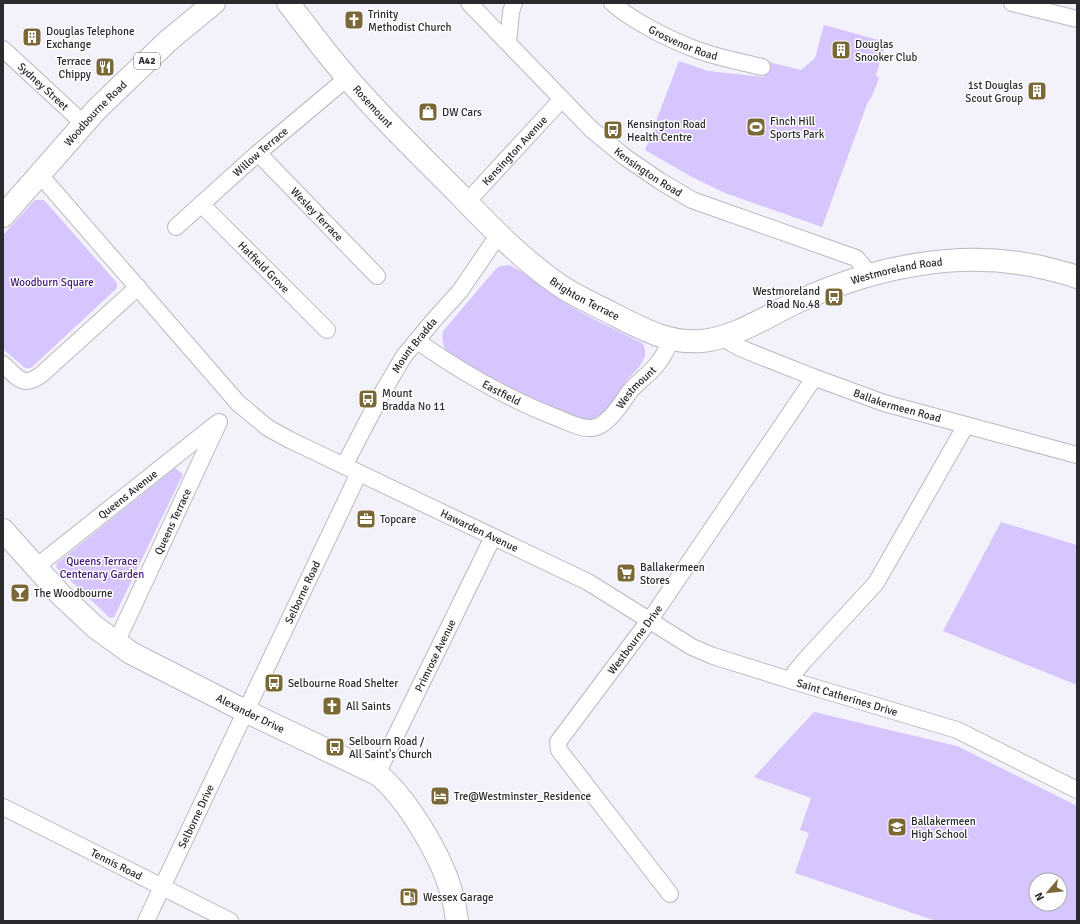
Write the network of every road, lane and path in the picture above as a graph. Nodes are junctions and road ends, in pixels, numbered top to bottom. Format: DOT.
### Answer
graph roads {
  1 [pos="214,3"];
  2 [pos="288,3"];
  3 [pos="470,3"];
  4 [pos="514,3"];
  5 [pos="612,3"];
  6 [pos="1012,3"];
  7 [pos="1077,19"];
  8 [pos="508,43"];
  9 [pos="3,49"];
  10 [pos="762,67"];
  11 [pos="347,78"];
  12 [pos="562,100"];
  13 [pos="83,124"];
  14 [pos="258,152"];
  15 [pos="40,175"];
  16 [pos="467,202"];
  17 [pos="201,204"];
  18 [pos="3,216"];
  19 [pos="176,227"];
  20 [pos="500,234"];
  21 [pos="870,274"];
  22 [pos="377,276"];
  23 [pos="1077,277"];
  24 [pos="138,288"];
  25 [pos="327,330"];
  26 [pos="727,336"];
  27 [pos="671,339"];
  28 [pos="417,340"];
  29 [pos="3,364"];
  30 [pos="813,377"];
  31 [pos="219,422"];
  32 [pos="966,425"];
  33 [pos="593,428"];
  34 [pos="1077,455"];
  35 [pos="344,466"];
  36 [pos="359,473"];
  37 [pos="4,534"];
  38 [pos="493,537"];
  39 [pos="36,567"];
  40 [pos="648,620"];
  41 [pos="116,642"];
  42 [pos="792,681"];
  43 [pos="245,711"];
  44 [pos="377,774"];
  45 [pos="1077,790"];
  46 [pos="3,807"];
  47 [pos="162,887"];
  48 [pos="670,894"];
  49 [pos="146,921"];
  50 [pos="230,921"];
  51 [pos="457,921"];
  1 -- 13 [label="main road, Woodbourne Road / A42"];
  2 -- 11 [label="main road, Rosemount"];
  3 -- 8 [label="street, Kensington Road"];
  4 -- 8 [label="street"];
  5 -- 10 [label="street, Grosvenor Road"];
  6 -- 7 [label="street"];
  8 -- 12 [label="street, Kensington Road"];
  9 -- 13 [label="street, Sydney Street"];
  11 -- 14 [label="street, Willow Terrace"];
  11 -- 16 [label="main road, Rosemount"];
  12 -- 16 [label="street, Kensington Avenue"];
  12 -- 21 [label="street, Kensington Road"];
  13 -- 15 [label="main road, Woodbourne Road / A42"];
  14 -- 17 [label="street, Willow Terrace"];
  14 -- 22 [label="street, Wesley Terrace"];
  15 -- 18 [label="main road, Woodbourne Road / A42"];
  15 -- 24 [label="street"];
  16 -- 20 [label="main road, Brighton Terrace"];
  17 -- 19 [label="street, Willow Terrace"];
  17 -- 25 [label="street, Hatfield Grove"];
  20 -- 27 [label="main road, Brighton Terrace"];
  20 -- 28 [label="street, Mount Bradda"];
  21 -- 23 [label="main road, Westmoreland Road"];
  21 -- 26 [label="main road, Westmoreland Road"];
  24 -- 29 [label="street"];
  24 -- 35 [label="street, Hawarden Avenue"];
  26 -- 27 [label="main road, Brighton Terrace"];
  26 -- 30 [label="street, Ballakermeen Road"];
  27 -- 33 [label="street, Westmount"];
  28 -- 33 [label="street, Eastfield"];
  28 -- 35 [label="street, Mount Bradda"];
  30 -- 32 [label="street, Ballakermeen Road"];
  30 -- 40 [label="street, Westbourne Drive"];
  31 -- 39 [label="street, Queens Avenue"];
  31 -- 41 [label="street, Queens Terrace"];
  32 -- 34 [label="street, Ballakermeen Road"];
  32 -- 42 [label="street, Saint Catherines Drive"];
  35 -- 36 [label="street, Hawarden Avenue"];
  36 -- 38 [label="street, Hawarden Avenue"];
  36 -- 43 [label="street, Selborne Road"];
  37 -- 39 [label="main road, Alexander Drive"];
  38 -- 40 [label="street, Hawarden Avenue"];
  38 -- 44 [label="street, Primrose Avenue"];
  39 -- 41 [label="main road, Alexander Drive"];
  40 -- 42 [label="street, Hawarden Avenue"];
  40 -- 48 [label="street, Westbourne Drive"];
  41 -- 43 [label="main road, Alexander Drive"];
  42 -- 45 [label="street, Saint Catherines Drive"];
  43 -- 44 [label="main road, Alexander Drive"];
  43 -- 47 [label="street, Selborne Drive"];
  44 -- 51 [label="main road, Alexander Drive"];
  46 -- 47 [label="street, Tennis Road"];
  47 -- 49 [label="street, Selborne Drive"];
  47 -- 50 [label="street, Tennis Road"];
}
